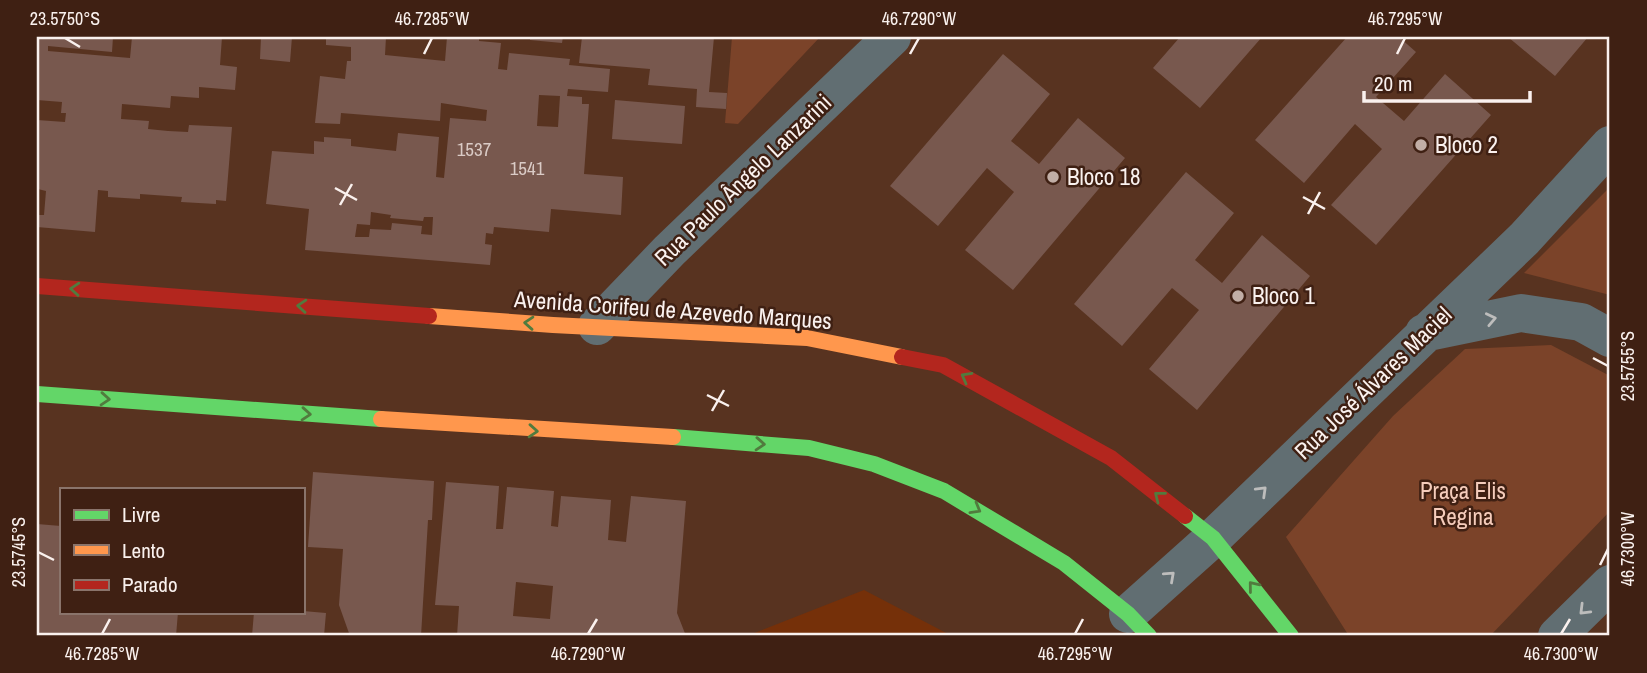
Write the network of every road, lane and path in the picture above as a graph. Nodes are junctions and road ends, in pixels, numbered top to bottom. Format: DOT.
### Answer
graph roads {
  1 [pos="892,37"];
  2 [pos="1610,145"];
  3 [pos="37,286"];
  4 [pos="597,326"];
  5 [pos="1424,333"];
  6 [pos="1610,338"];
  7 [pos="37,394"];
  8 [pos="1213,538"];
  9 [pos="1610,584"];
  10 [pos="1138,625"];
  11 [pos="1291,636"];
  12 [pos="1557,636"];
  1 -- 4 [label="street, Rua Paulo Ângelo Lanzarini"];
  2 -- 5 [label="street, Rua José Álvares Maciel"];
  4 -- 3 [label="main road, Avenida Corifeu de Azevedo Marques, one-way"];
  8 -- 4 [label="main road, Avenida Corifeu de Azevedo Marques, one-way"];
  5 -- 6 [label="street, one-way"];
  8 -- 5 [label="street, Rua José Álvares Maciel, one-way"];
  7 -- 10 [label="main road, one-way"];
  10 -- 8 [label="street, Rua José Álvares Maciel, one-way"];
  11 -- 8 [label="main road, Avenida Corifeu de Azevedo Marques, one-way"];
  9 -- 12 [label="street, one-way"];
}
